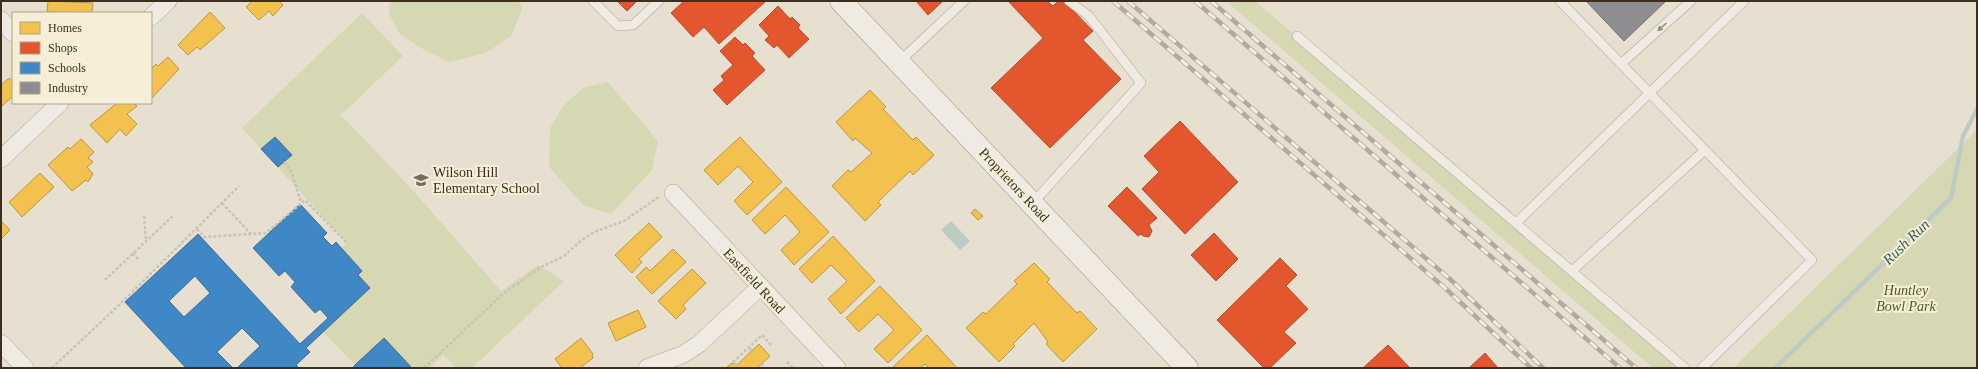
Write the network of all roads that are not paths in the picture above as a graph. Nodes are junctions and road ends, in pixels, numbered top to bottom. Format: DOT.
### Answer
graph roads {
  1 [pos="168,1"];
  2 [pos="593,1"];
  3 [pos="659,1"];
  4 [pos="841,1"];
  5 [pos="964,1"];
  6 [pos="1069,1"];
  7 [pos="1560,1"];
  8 [pos="1692,1"];
  9 [pos="1744,1"];
  10 [pos="152,16"];
  11 [pos="1,20"];
  12 [pos="12,32"];
  13 [pos="1297,36"];
  14 [pos="899,62"];
  15 [pos="1623,62"];
  16 [pos="1650,93"];
  17 [pos="59,104"];
  18 [pos="1705,150"];
  19 [pos="1,159"];
  20 [pos="673,193"];
  21 [pos="1032,204"];
  22 [pos="1516,223"];
  23 [pos="1572,271"];
  24 [pos="760,287"];
  25 [pos="1,343"];
  26 [pos="25,368"];
  27 [pos="647,368"];
  28 [pos="837,368"];
  29 [pos="1187,368"];
  30 [pos="1685,368"];
  31 [pos="1702,368"];
  1 -- 10 [label="street"];
  2 -- 3 [label="lane"];
  4 -- 14 [label="street, Proprietors Road"];
  5 -- 14 [label="lane"];
  6 -- 21 [label="lane"];
  7 -- 16 [label="lane"];
  8 -- 15 [label="lane, one-way"];
  9 -- 16 [label="lane"];
  11 -- 12 [label="street"];
  13 -- 22 [label="lane"];
  14 -- 21 [label="street, Proprietors Road"];
  16 -- 18 [label="lane"];
  16 -- 22 [label="lane"];
  17 -- 19 [label="street"];
  18 -- 23 [label="lane"];
  18 -- 31 [label="lane"];
  20 -- 24 [label="street, Eastfield Road"];
  21 -- 29 [label="street, Proprietors Road"];
  22 -- 23 [label="lane"];
  23 -- 30 [label="lane"];
  24 -- 27 [label="street"];
  24 -- 28 [label="street, Eastfield Road"];
  25 -- 26 [label="street"];
}
